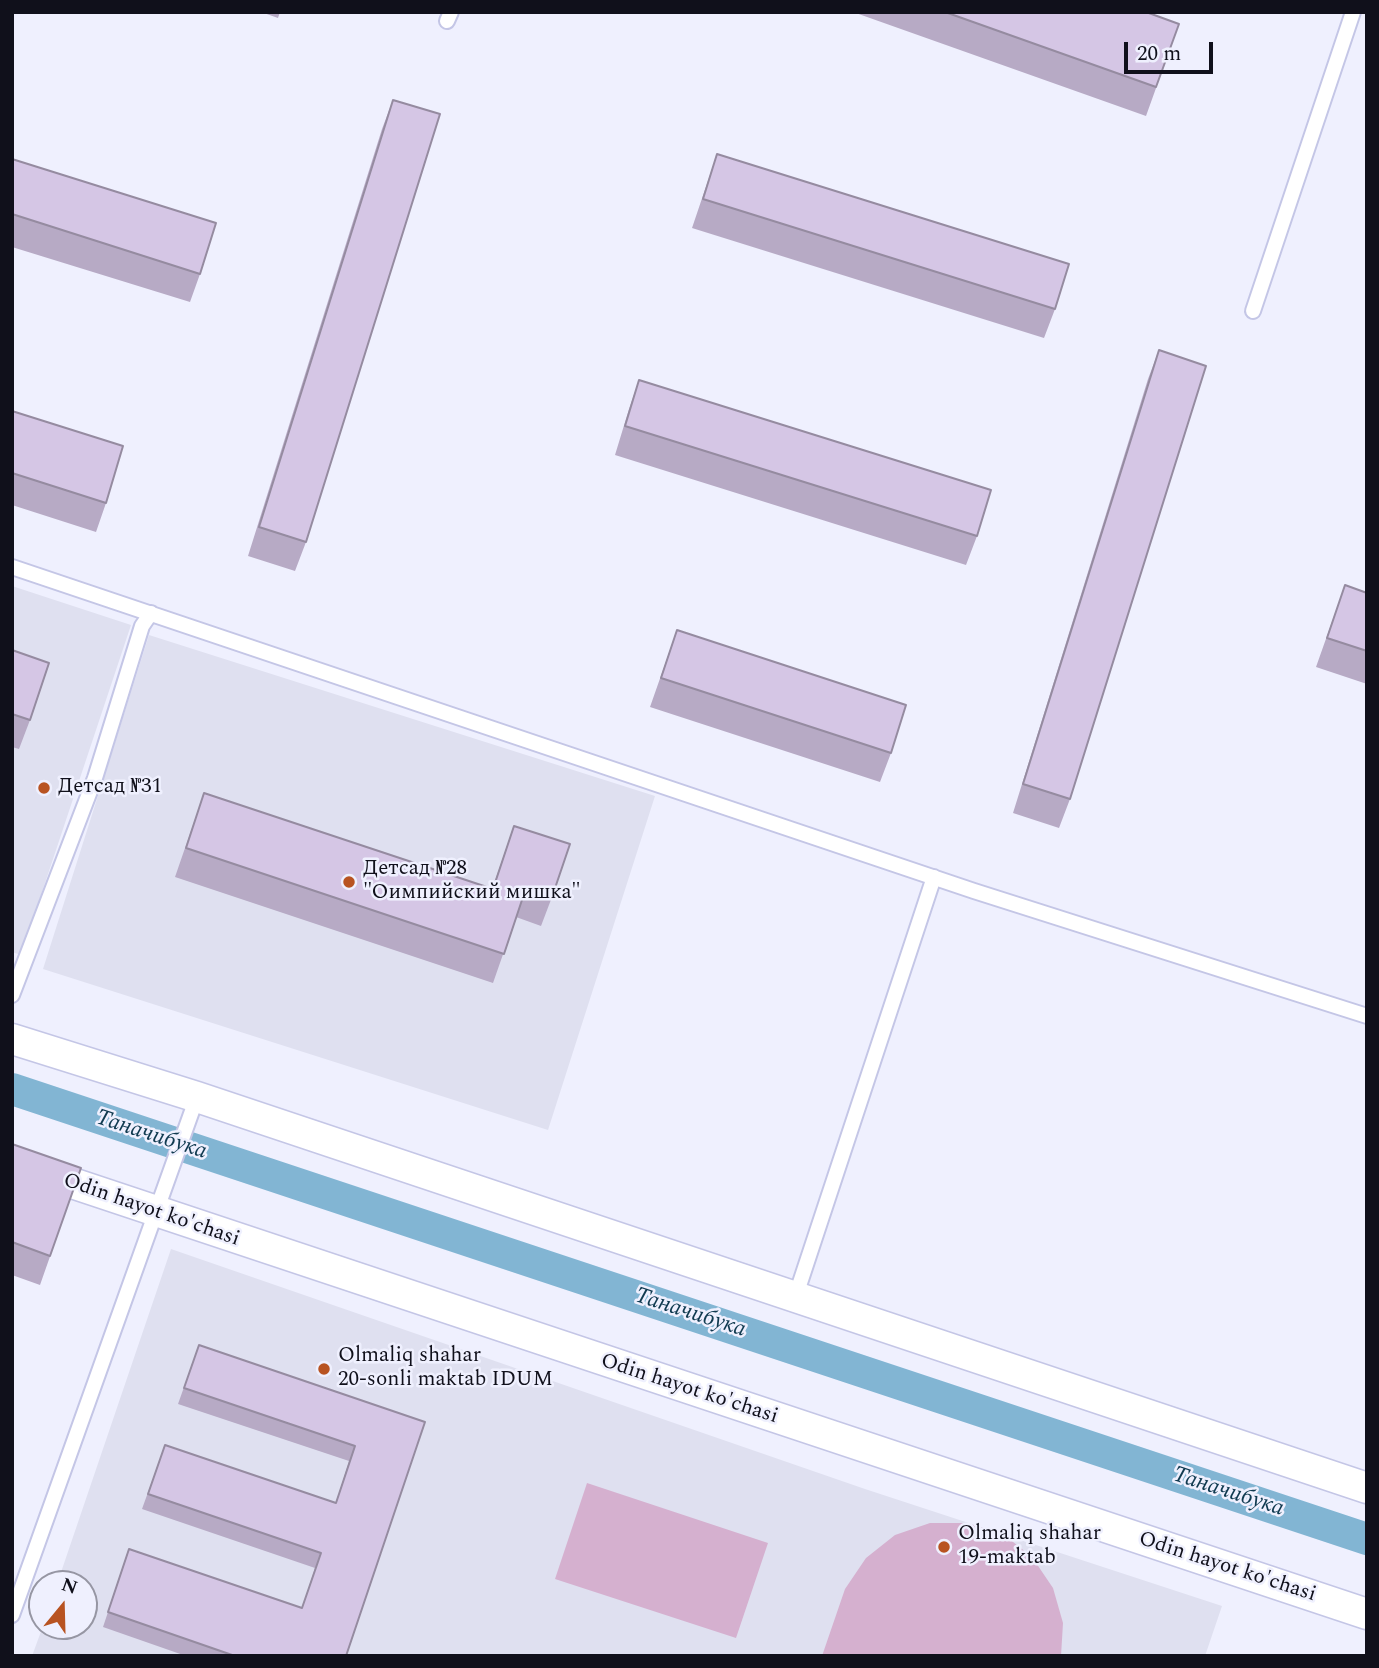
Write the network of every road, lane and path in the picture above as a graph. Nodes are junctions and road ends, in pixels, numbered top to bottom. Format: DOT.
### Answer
graph roads {
  1 [pos="1353,12"];
  2 [pos="1253,311"];
  3 [pos="12,567"];
  4 [pos="151,613"];
  5 [pos="934,877"];
  6 [pos="12,995"];
  7 [pos="1367,1016"];
  8 [pos="12,1039"];
  9 [pos="194,1106"];
  10 [pos="12,1163"];
  11 [pos="155,1213"];
  12 [pos="795,1298"];
  13 [pos="1367,1488"];
  14 [pos="1367,1614"];
  15 [pos="12,1615"];
  1 -- 2 [label="lane"];
  3 -- 4 [label="lane"];
  4 -- 5 [label="lane"];
  4 -- 6 [label="lane"];
  5 -- 7 [label="lane"];
  5 -- 12 [label="lane"];
  8 -- 9 [label="street"];
  9 -- 11 [label="lane"];
  9 -- 12 [label="street"];
  10 -- 11 [label="street, Odin hayot ko'chasi"];
  11 -- 14 [label="street, Odin hayot ko'chasi"];
  11 -- 15 [label="lane"];
  12 -- 13 [label="street"];
}
